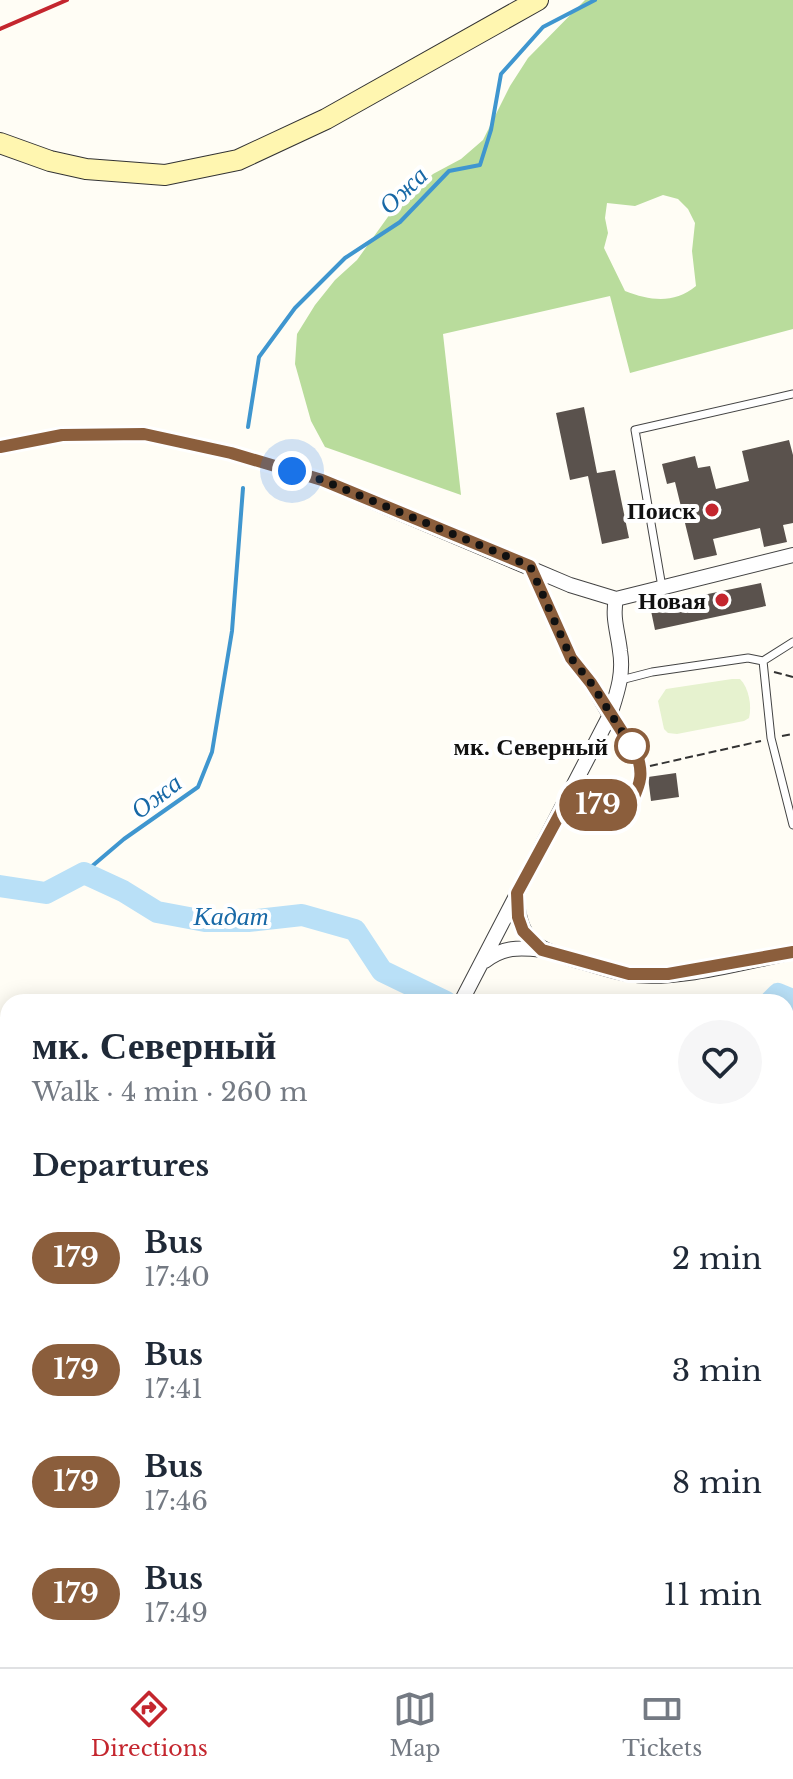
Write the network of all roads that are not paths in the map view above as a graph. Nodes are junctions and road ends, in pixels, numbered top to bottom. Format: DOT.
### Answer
graph roads {
  1 [pos="538,0"];
  2 [pos="0,143"];
  3 [pos="793,394"];
  4 [pos="0,447"];
  5 [pos="793,555"];
  6 [pos="530,566"];
  7 [pos="662,587"];
  8 [pos="616,599"];
  9 [pos="793,642"];
  10 [pos="763,661"];
  11 [pos="621,680"];
  12 [pos="610,715"];
  13 [pos="568,799"];
  14 [pos="793,825"];
  15 [pos="517,893"];
  16 [pos="542,950"];
  17 [pos="793,952"];
  18 [pos="482,964"];
  19 [pos="465,994"];
  1 -- 2 [label="street"];
  3 -- 7 [label="lane"];
  4 -- 6 [label="street"];
  5 -- 7 [label="street"];
  6 -- 8 [label="street"];
  6 -- 12 [label="street"];
  7 -- 8 [label="street"];
  8 -- 11 [label="street"];
  9 -- 10 [label="lane"];
  10 -- 11 [label="lane"];
  10 -- 14 [label="lane"];
  11 -- 12 [label="street"];
  12 -- 13 [label="street"];
  12 -- 13 [label="lane"];
  13 -- 15 [label="street"];
  15 -- 16 [label="street"];
  15 -- 18 [label="street"];
  16 -- 17 [label="street"];
  16 -- 18 [label="street"];
  18 -- 19 [label="street"];
}
